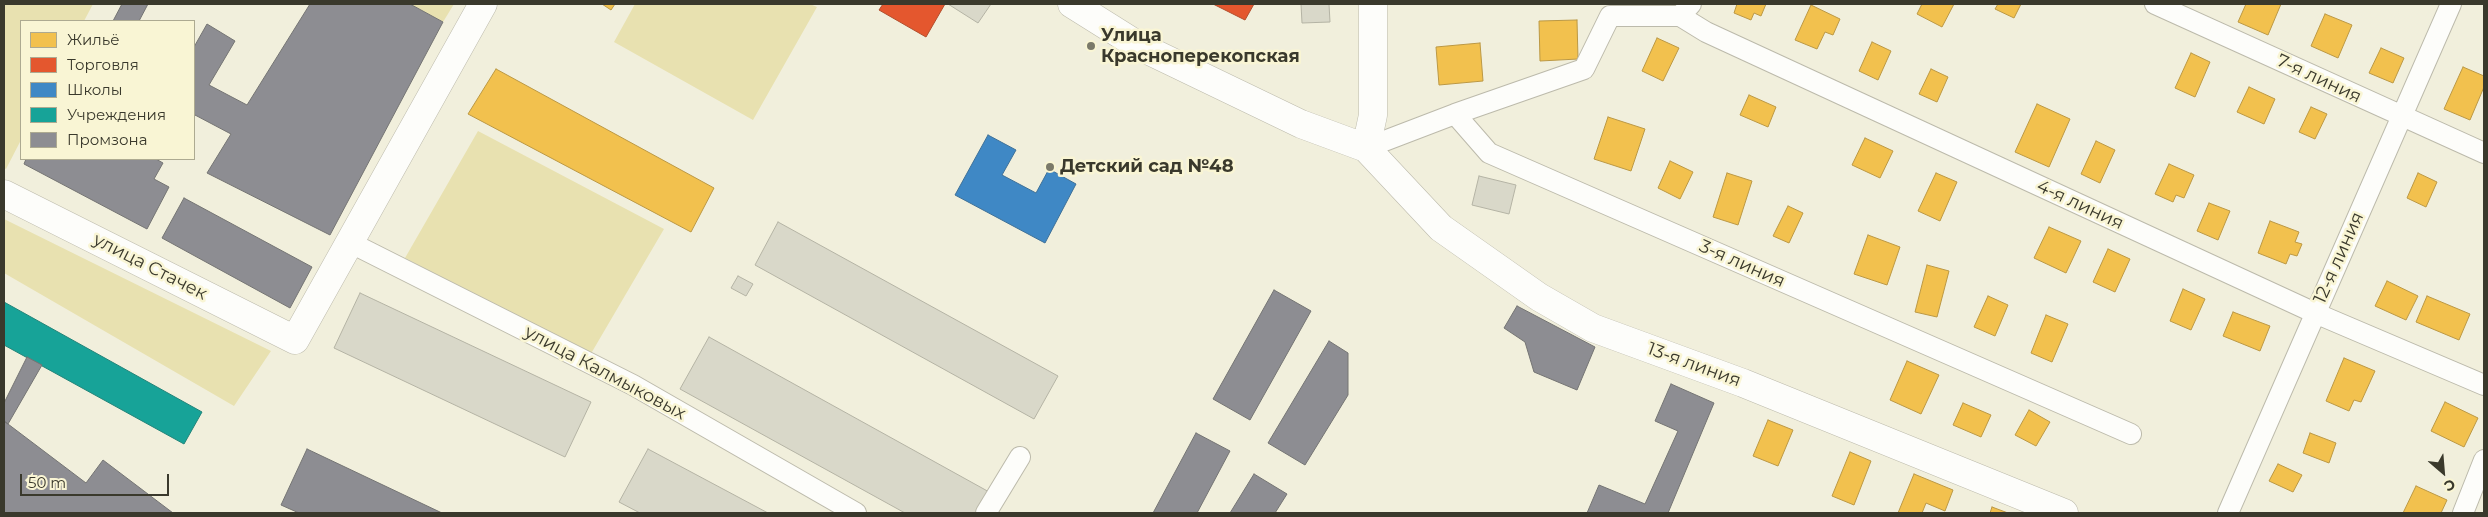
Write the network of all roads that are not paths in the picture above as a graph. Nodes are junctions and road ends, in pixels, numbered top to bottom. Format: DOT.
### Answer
graph roads {
  1 [pos="482,4"];
  2 [pos="1072,4"];
  3 [pos="1373,4"];
  4 [pos="2155,4"];
  5 [pos="2451,4"];
  6 [pos="1610,10"];
  7 [pos="1686,10"];
  8 [pos="1454,114"];
  9 [pos="2403,117"];
  10 [pos="1366,148"];
  11 [pos="2484,153"];
  12 [pos="4,194"];
  13 [pos="350,242"];
  14 [pos="2315,313"];
  15 [pos="2484,385"];
  16 [pos="2130,434"];
  17 [pos="1020,457"];
  18 [pos="2484,460"];
  19 [pos="856,513"];
  20 [pos="986,513"];
  21 [pos="2064,513"];
  22 [pos="2228,513"];
  23 [pos="2463,513"];
  1 -- 13 [label="street"];
  2 -- 10 [label="street"];
  3 -- 10 [label="street"];
  4 -- 9 [label="street, 7-я линия"];
  5 -- 9 [label="street, 12-я линия"];
  6 -- 7 [label="street"];
  6 -- 8 [label="street"];
  7 -- 14 [label="street, 4-я линия"];
  8 -- 10 [label="street"];
  8 -- 16 [label="street, 3-я линия"];
  9 -- 11 [label="street, 7-я линия"];
  9 -- 14 [label="street, 12-я линия"];
  10 -- 21 [label="street, 13-я линия"];
  12 -- 13 [label="street, улица Стачек"];
  13 -- 19 [label="street, улица Калмыковых"];
  14 -- 15 [label="street, 4-я линия"];
  14 -- 22 [label="street, 12-я линия"];
  17 -- 20 [label="street"];
  18 -- 23 [label="street"];
}
